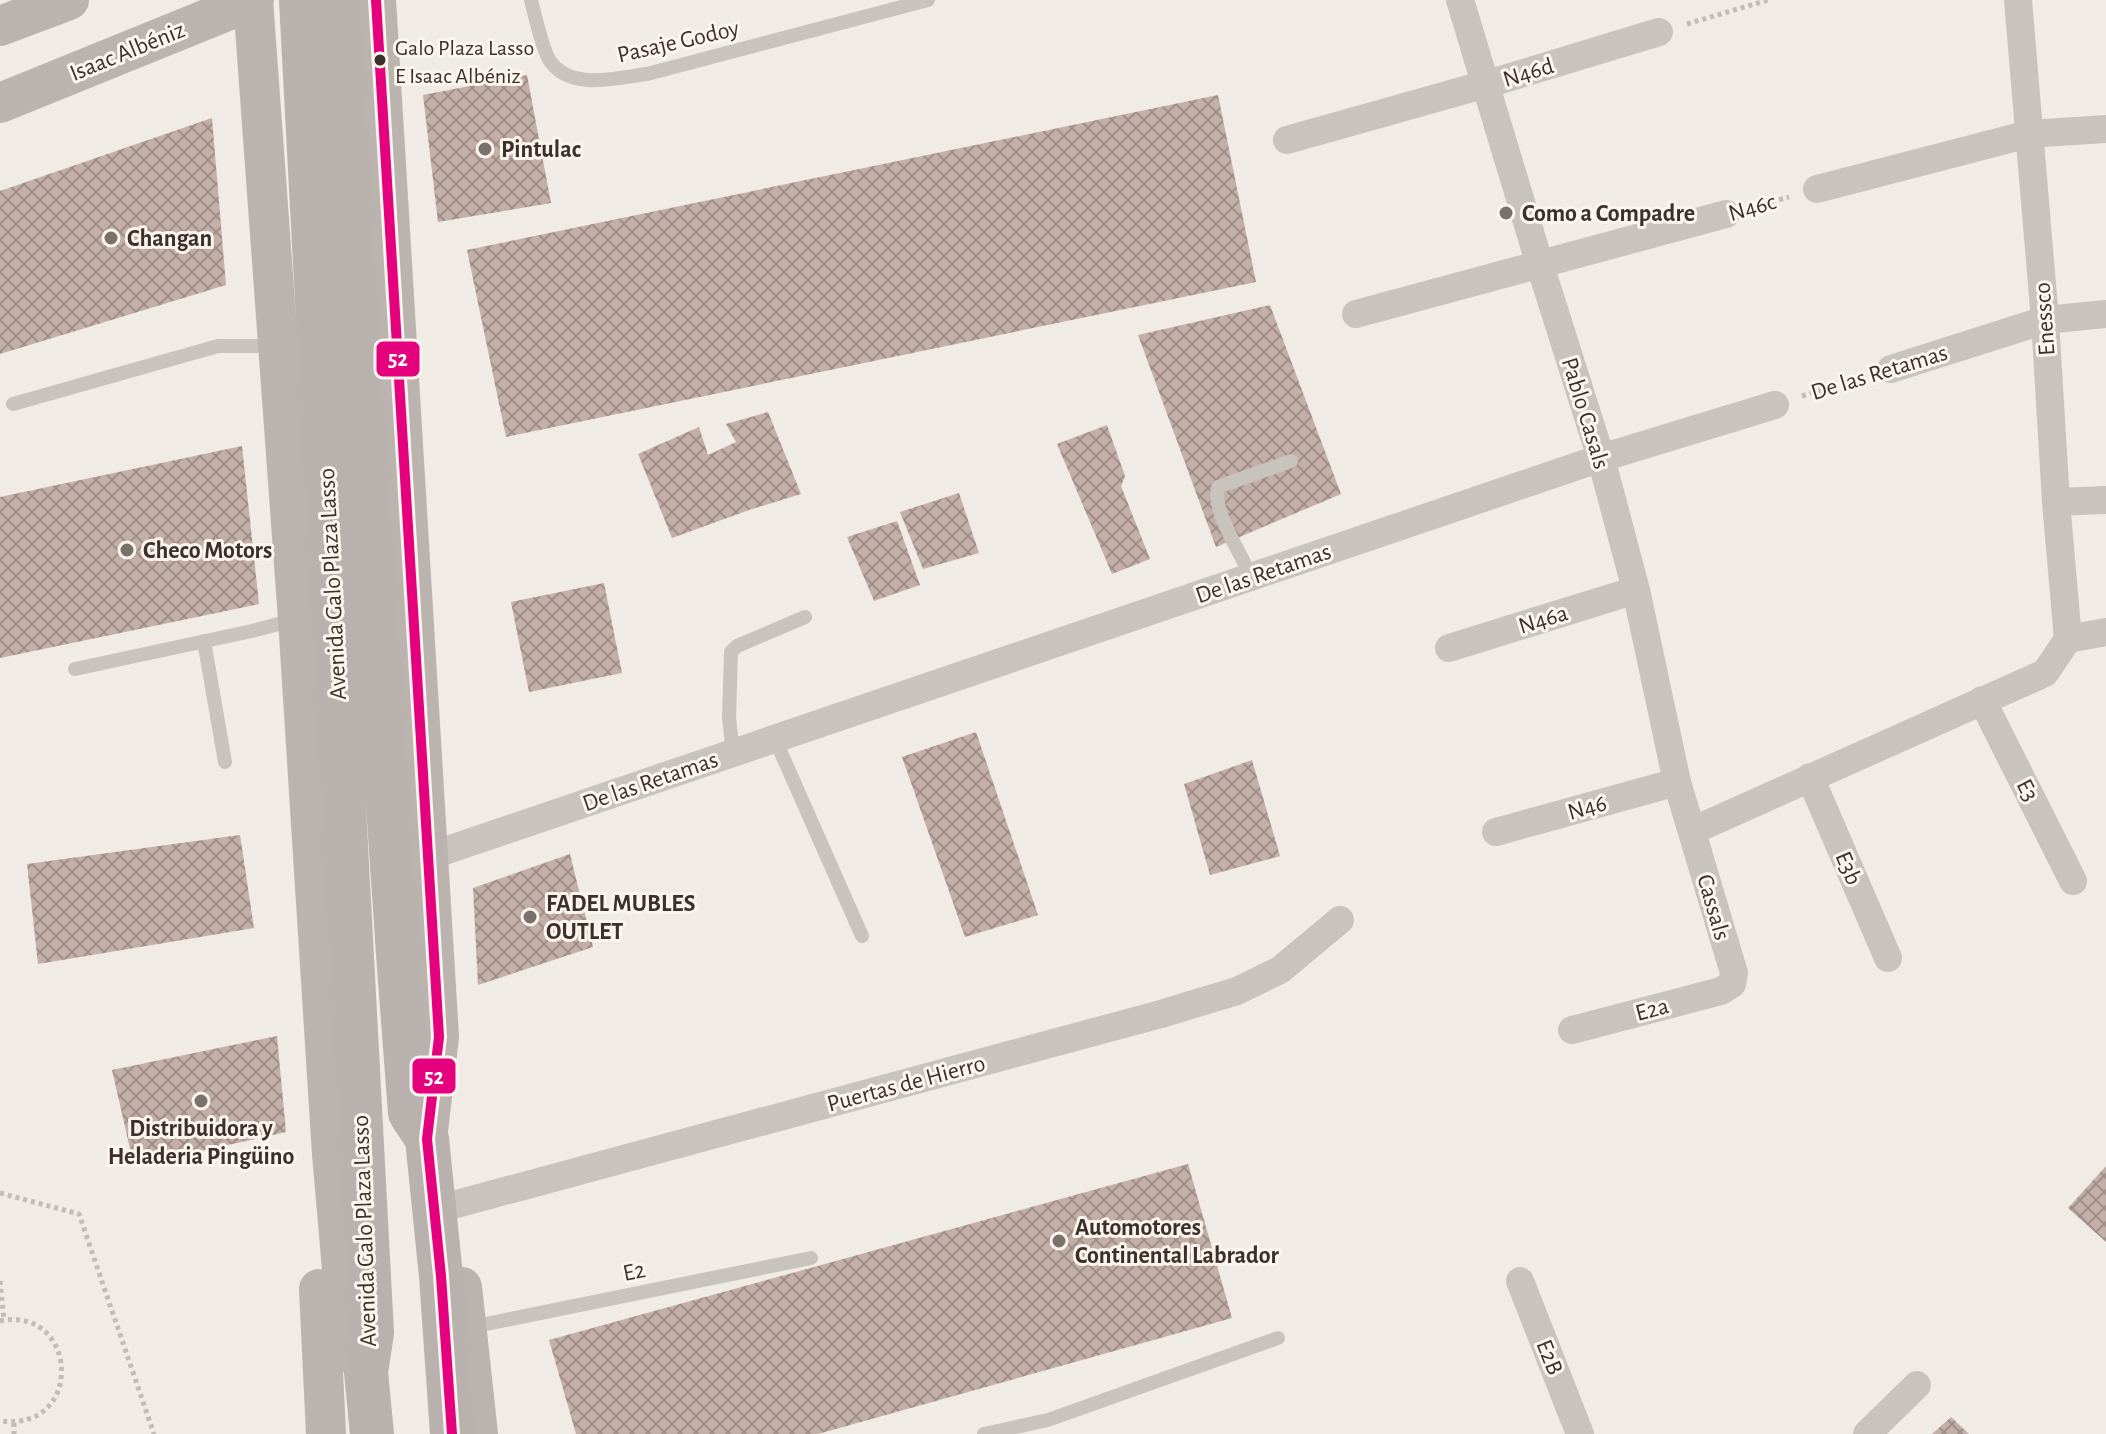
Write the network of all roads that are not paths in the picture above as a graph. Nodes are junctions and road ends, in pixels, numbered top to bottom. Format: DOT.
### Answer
graph roads {
  1 [pos="69,0"];
  2 [pos="253,0"];
  3 [pos="301,0"];
  4 [pos="337,0"];
  5 [pos="376,0"];
  6 [pos="531,0"];
  7 [pos="928,0"];
  8 [pos="1460,0"];
  9 [pos="2018,0"];
  10 [pos="0,26"];
  11 [pos="1659,32"];
  12 [pos="1486,84"];
  13 [pos="0,103"];
  14 [pos="2106,129"];
  15 [pos="2029,134"];
  16 [pos="1287,140"];
  17 [pos="1817,189"];
  18 [pos="1726,214"];
  19 [pos="1540,265"];
  20 [pos="1356,314"];
  21 [pos="2106,314"];
  22 [pos="2045,320"];
  23 [pos="279,346"];
  24 [pos="1891,369"];
  25 [pos="13,404"];
  26 [pos="1775,405"];
  27 [pos="1601,458"];
  28 [pos="1291,461"];
  29 [pos="2106,500"];
  30 [pos="2056,502"];
  31 [pos="1251,577"];
  32 [pos="1636,590"];
  33 [pos="805,617"];
  34 [pos="298,619"];
  35 [pos="2106,632"];
  36 [pos="2068,639"];
  37 [pos="204,641"];
  38 [pos="1449,648"];
  39 [pos="75,669"];
  40 [pos="1982,700"];
  41 [pos="775,739"];
  42 [pos="733,753"];
  43 [pos="225,762"];
  44 [pos="1810,777"];
  45 [pos="1677,782"];
  46 [pos="1692,831"];
  47 [pos="1496,832"];
  48 [pos="427,857"];
  49 [pos="2073,881"];
  50 [pos="1340,920"];
  51 [pos="862,936"];
  52 [pos="1888,958"];
  53 [pos="1732,984"];
  54 [pos="1572,1030"];
  55 [pos="439,1037"];
  56 [pos="427,1139"];
  57 [pos="332,1154"];
  58 [pos="453,1205"];
  59 [pos="811,1258"];
  60 [pos="1520,1281"];
  61 [pos="466,1328"];
  62 [pos="1278,1338"];
  63 [pos="366,1372"];
  64 [pos="1917,1385"];
  65 [pos="326,1434"];
  66 [pos="372,1434"];
  67 [pos="452,1434"];
  68 [pos="478,1434"];
  69 [pos="984,1434"];
  70 [pos="1580,1434"];
  71 [pos="1867,1434"];
  1 -- 10 [label="main road"];
  2 -- 13 [label="main road, Isaac Albéniz"];
  2 -- 23 [label="main road, Avenida Galo Plaza Lasso"];
  3 -- 63 [label="main road, Avenida Galo Plaza Lasso"];
  4 -- 56 [label="main road, Avenida Galo Plaza Lasso"];
  5 -- 48 [label="main road"];
  6 -- 7 [label="lane, Pasaje Godoy"];
  8 -- 12 [label="street, Pablo Casals"];
  9 -- 15 [label="street, Enessco"];
  11 -- 12 [label="street, N46d"];
  12 -- 16 [label="street, N46d"];
  12 -- 19 [label="street, Pablo Casals"];
  14 -- 15 [label="street"];
  15 -- 17 [label="street"];
  15 -- 22 [label="street, Enessco"];
  18 -- 19 [label="street, N46c"];
  19 -- 20 [label="street, N46c"];
  19 -- 27 [label="street, Pablo Casals"];
  21 -- 22 [label="street, De las Retamas"];
  22 -- 24 [label="street, De las Retamas"];
  22 -- 30 [label="street, Enessco"];
  23 -- 25 [label="lane"];
  23 -- 34 [label="main road, Avenida Galo Plaza Lasso"];
  26 -- 27 [label="street, De las Retamas"];
  27 -- 31 [label="street, De las Retamas"];
  27 -- 32 [label="street, Pablo Casals"];
  28 -- 31 [label="lane"];
  29 -- 30 [label="street"];
  30 -- 36 [label="street, Enessco"];
  31 -- 41 [label="street, De las Retamas"];
  32 -- 38 [label="street, N46a"];
  32 -- 45 [label="street, Pablo Casals"];
  33 -- 42 [label="lane"];
  34 -- 37 [label="lane"];
  34 -- 57 [label="main road, Avenida Galo Plaza Lasso"];
  35 -- 36 [label="street"];
  36 -- 40 [label="street"];
  37 -- 39 [label="lane"];
  37 -- 43 [label="lane"];
  40 -- 44 [label="street"];
  40 -- 49 [label="street, E3"];
  41 -- 42 [label="street, De las Retamas"];
  41 -- 51 [label="lane"];
  42 -- 48 [label="street, De las Retamas"];
  44 -- 46 [label="street"];
  44 -- 52 [label="street, E3b"];
  45 -- 46 [label="street, Pablo Casals"];
  45 -- 47 [label="street, N46"];
  46 -- 53 [label="street, Cassals"];
  48 -- 55 [label="main road"];
  50 -- 58 [label="street, Puertas de Hierro"];
  53 -- 54 [label="street, E2a"];
  55 -- 56 [label="main road"];
  55 -- 58 [label="main road"];
  56 -- 67 [label="main road"];
  57 -- 63 [label="main road, Avenida Galo Plaza Lasso"];
  57 -- 65 [label="main road"];
  58 -- 61 [label="main road"];
  59 -- 61 [label="lane, E2"];
  60 -- 70 [label="street, E2B"];
  61 -- 68 [label="main road"];
  62 -- 69 [label="lane"];
  63 -- 66 [label="main road"];
  64 -- 71 [label="street"];
}
